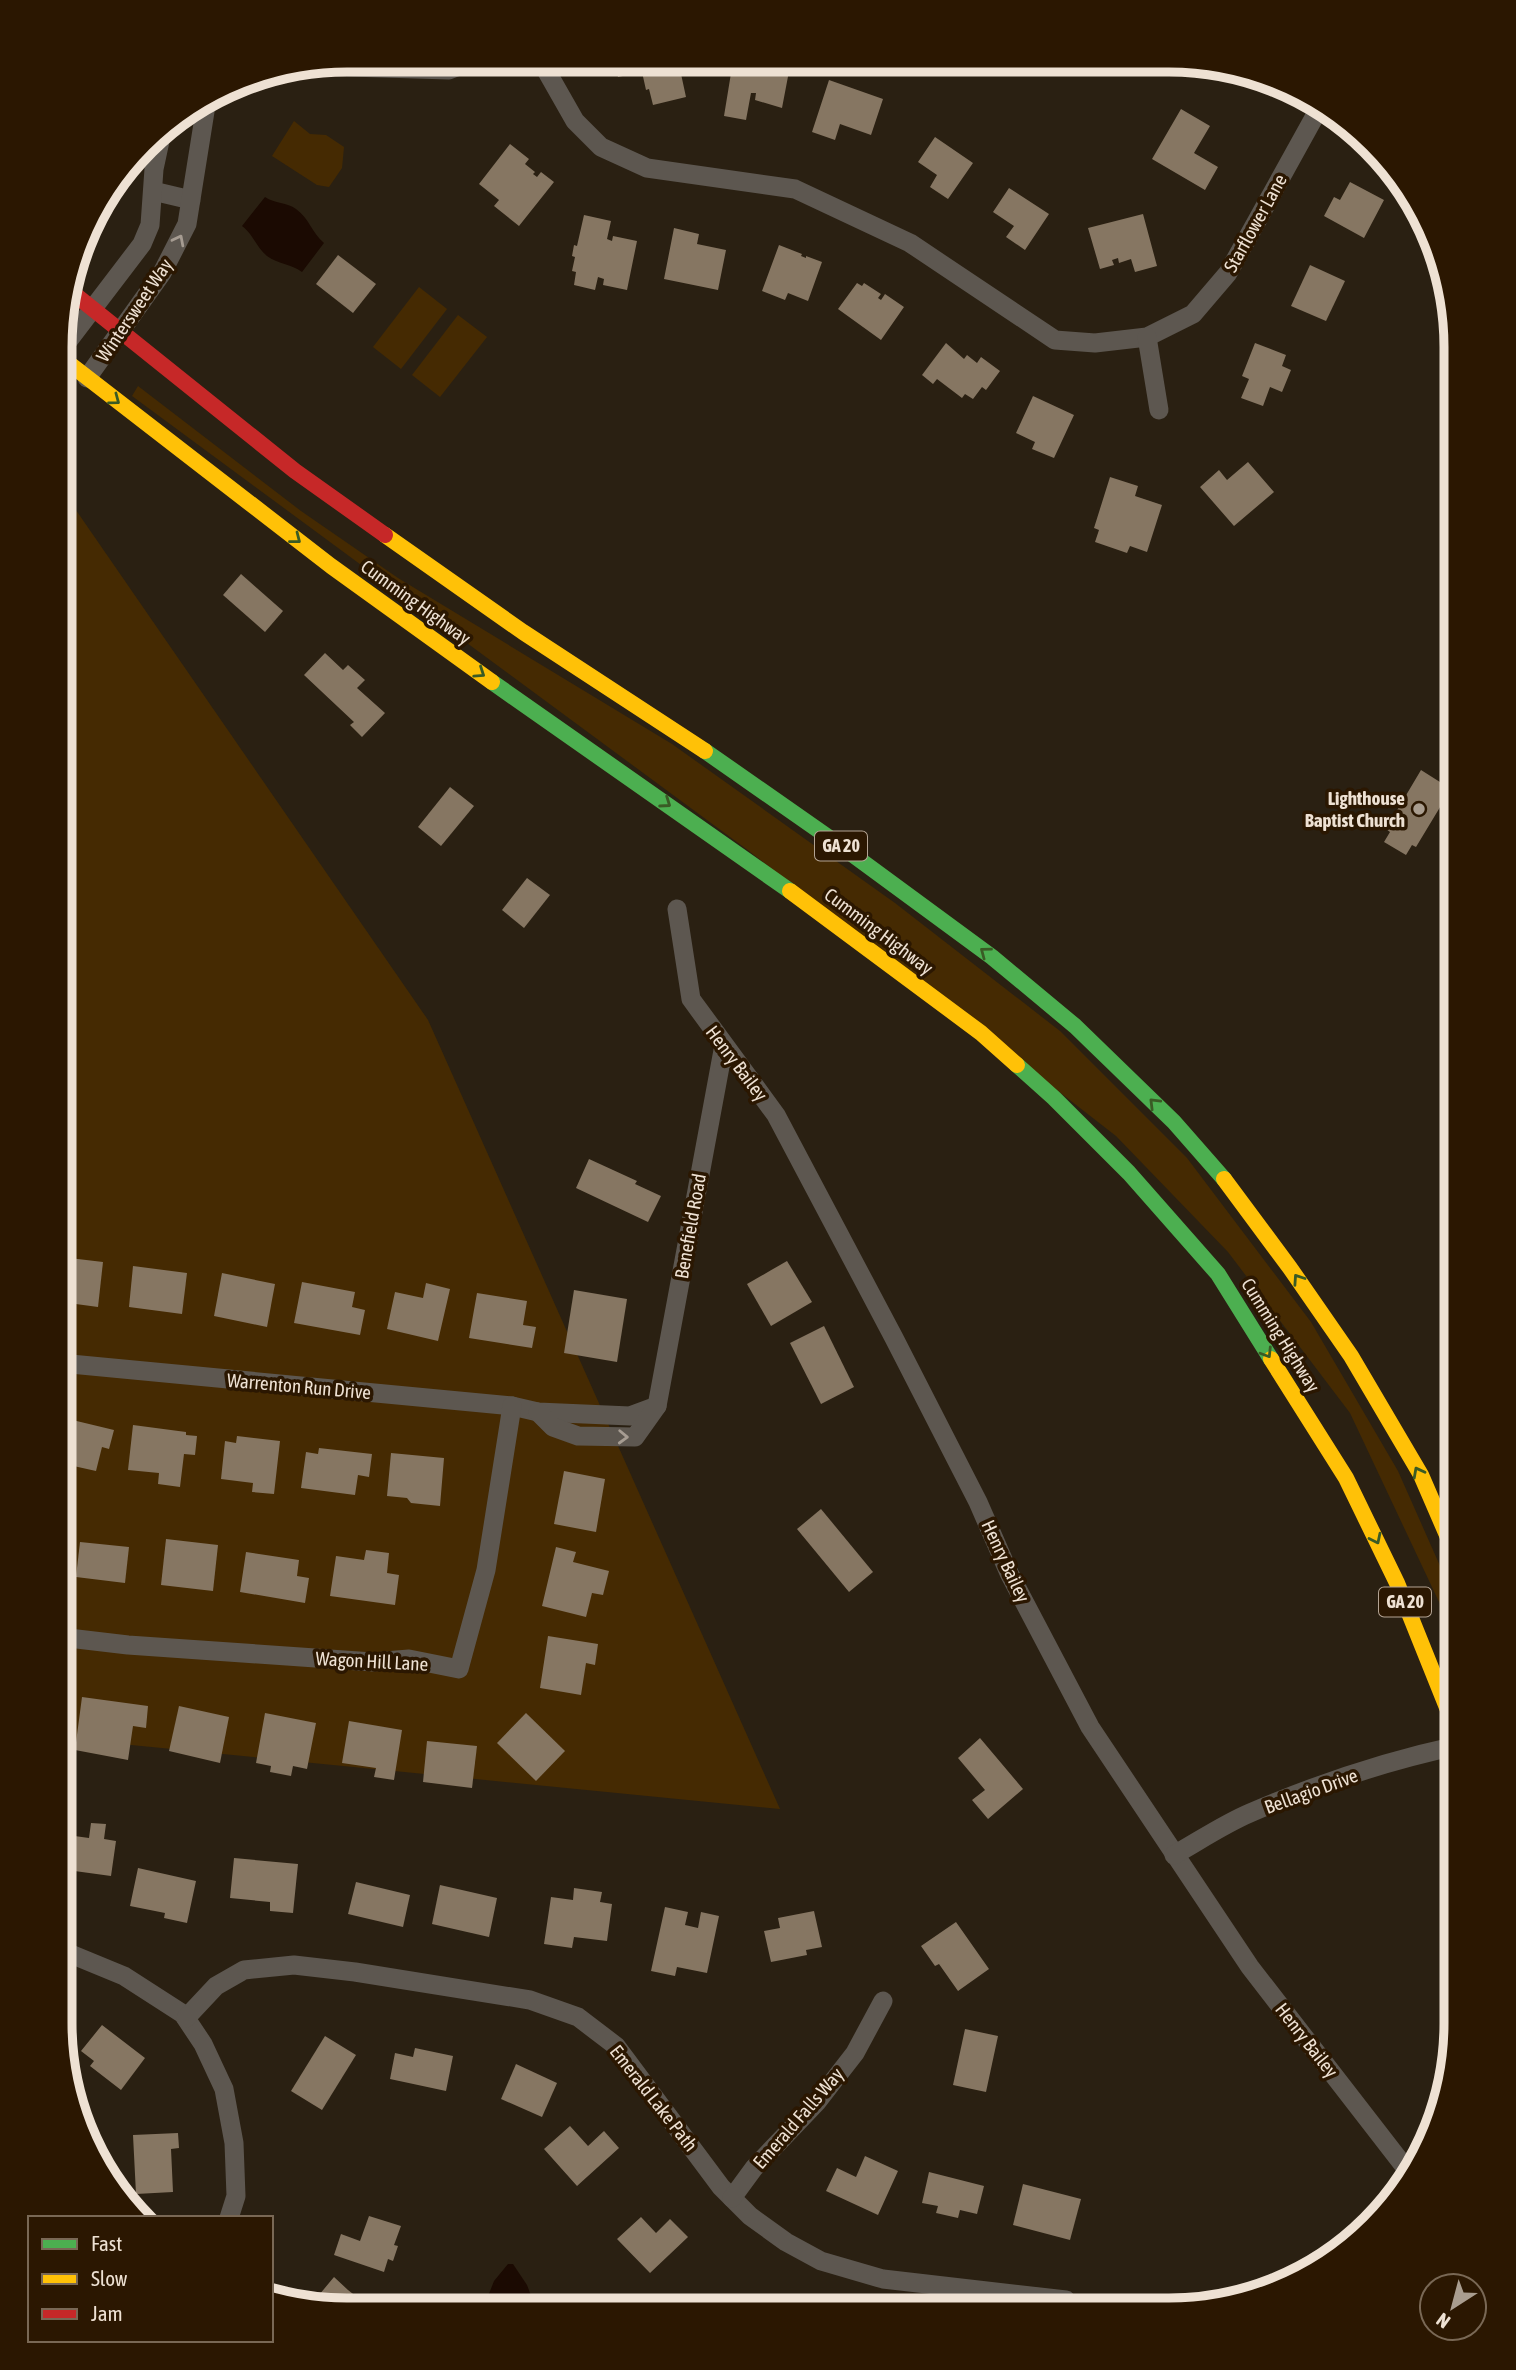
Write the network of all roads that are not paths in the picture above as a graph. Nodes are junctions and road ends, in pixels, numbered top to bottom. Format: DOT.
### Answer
graph roads {
  1 [pos="547,72"];
  2 [pos="205,111"];
  3 [pos="1316,114"];
  4 [pos="159,146"];
  5 [pos="153,191"];
  6 [pos="191,200"];
  7 [pos="76,296"];
  8 [pos="92,310"];
  9 [pos="120,333"];
  10 [pos="72,335"];
  11 [pos="1147,337"];
  12 [pos="72,366"];
  13 [pos="87,378"];
  14 [pos="1159,410"];
  15 [pos="677,909"];
  16 [pos="724,1045"];
  17 [pos="72,1364"];
  18 [pos="512,1406"];
  19 [pos="657,1406"];
  20 [pos="538,1412"];
  21 [pos="583,1414"];
  22 [pos="578,1436"];
  23 [pos="1444,1528"];
  24 [pos="72,1638"];
  25 [pos="1444,1700"];
  26 [pos="1444,1749"];
  27 [pos="1174,1855"];
  28 [pos="72,1955"];
  29 [pos="883,2001"];
  30 [pos="186,2018"];
  31 [pos="1404,2166"];
  32 [pos="732,2198"];
  33 [pos="230,2216"];
  34 [pos="1049,2298"];
  1 -- 11 [label="street, Starflower Lane"];
  2 -- 6 [label="street, Wintersweet Way"];
  3 -- 11 [label="street, Starflower Lane"];
  4 -- 5 [label="street, Wintersweet Way"];
  5 -- 6 [label="street"];
  5 -- 8 [label="street, Wintersweet Way"];
  9 -- 6 [label="street, Wintersweet Way, one-way"];
  7 -- 8 [label="highway, Cumming Highway / GA 20"];
  8 -- 9 [label="highway, Cumming Highway / GA 20"];
  8 -- 10 [label="street, Wintersweet Way"];
  9 -- 13 [label="street, Wintersweet Way"];
  23 -- 9 [label="highway, Cumming Highway / GA 20, one-way"];
  11 -- 14 [label="street"];
  12 -- 13 [label="highway, Cumming Highway / GA 20"];
  13 -- 25 [label="highway, Cumming Highway / GA 20, one-way"];
  15 -- 16 [label="street, Henry Bailey"];
  16 -- 19 [label="street, Benefield Road"];
  16 -- 27 [label="street, Henry Bailey"];
  17 -- 18 [label="street, Warrenton Run Drive"];
  18 -- 20 [label="street, Warrenton Run Drive"];
  18 -- 24 [label="street, Wagon Hill Lane"];
  19 -- 21 [label="street, Warrenton Run Drive"];
  22 -- 19 [label="street, Warrenton Run Drive, one-way"];
  20 -- 21 [label="street, Warrenton Run Drive"];
  20 -- 22 [label="street, Warrenton Run Drive"];
  21 -- 22 [label="street"];
  26 -- 27 [label="street, Bellagio Drive"];
  27 -- 31 [label="street, Henry Bailey"];
  28 -- 30 [label="street"];
  29 -- 32 [label="street, Emerald Falls Way"];
  30 -- 32 [label="street, Emerald Lake Path"];
  30 -- 33 [label="street"];
  32 -- 34 [label="street, Emerald Lake Path"];
}
